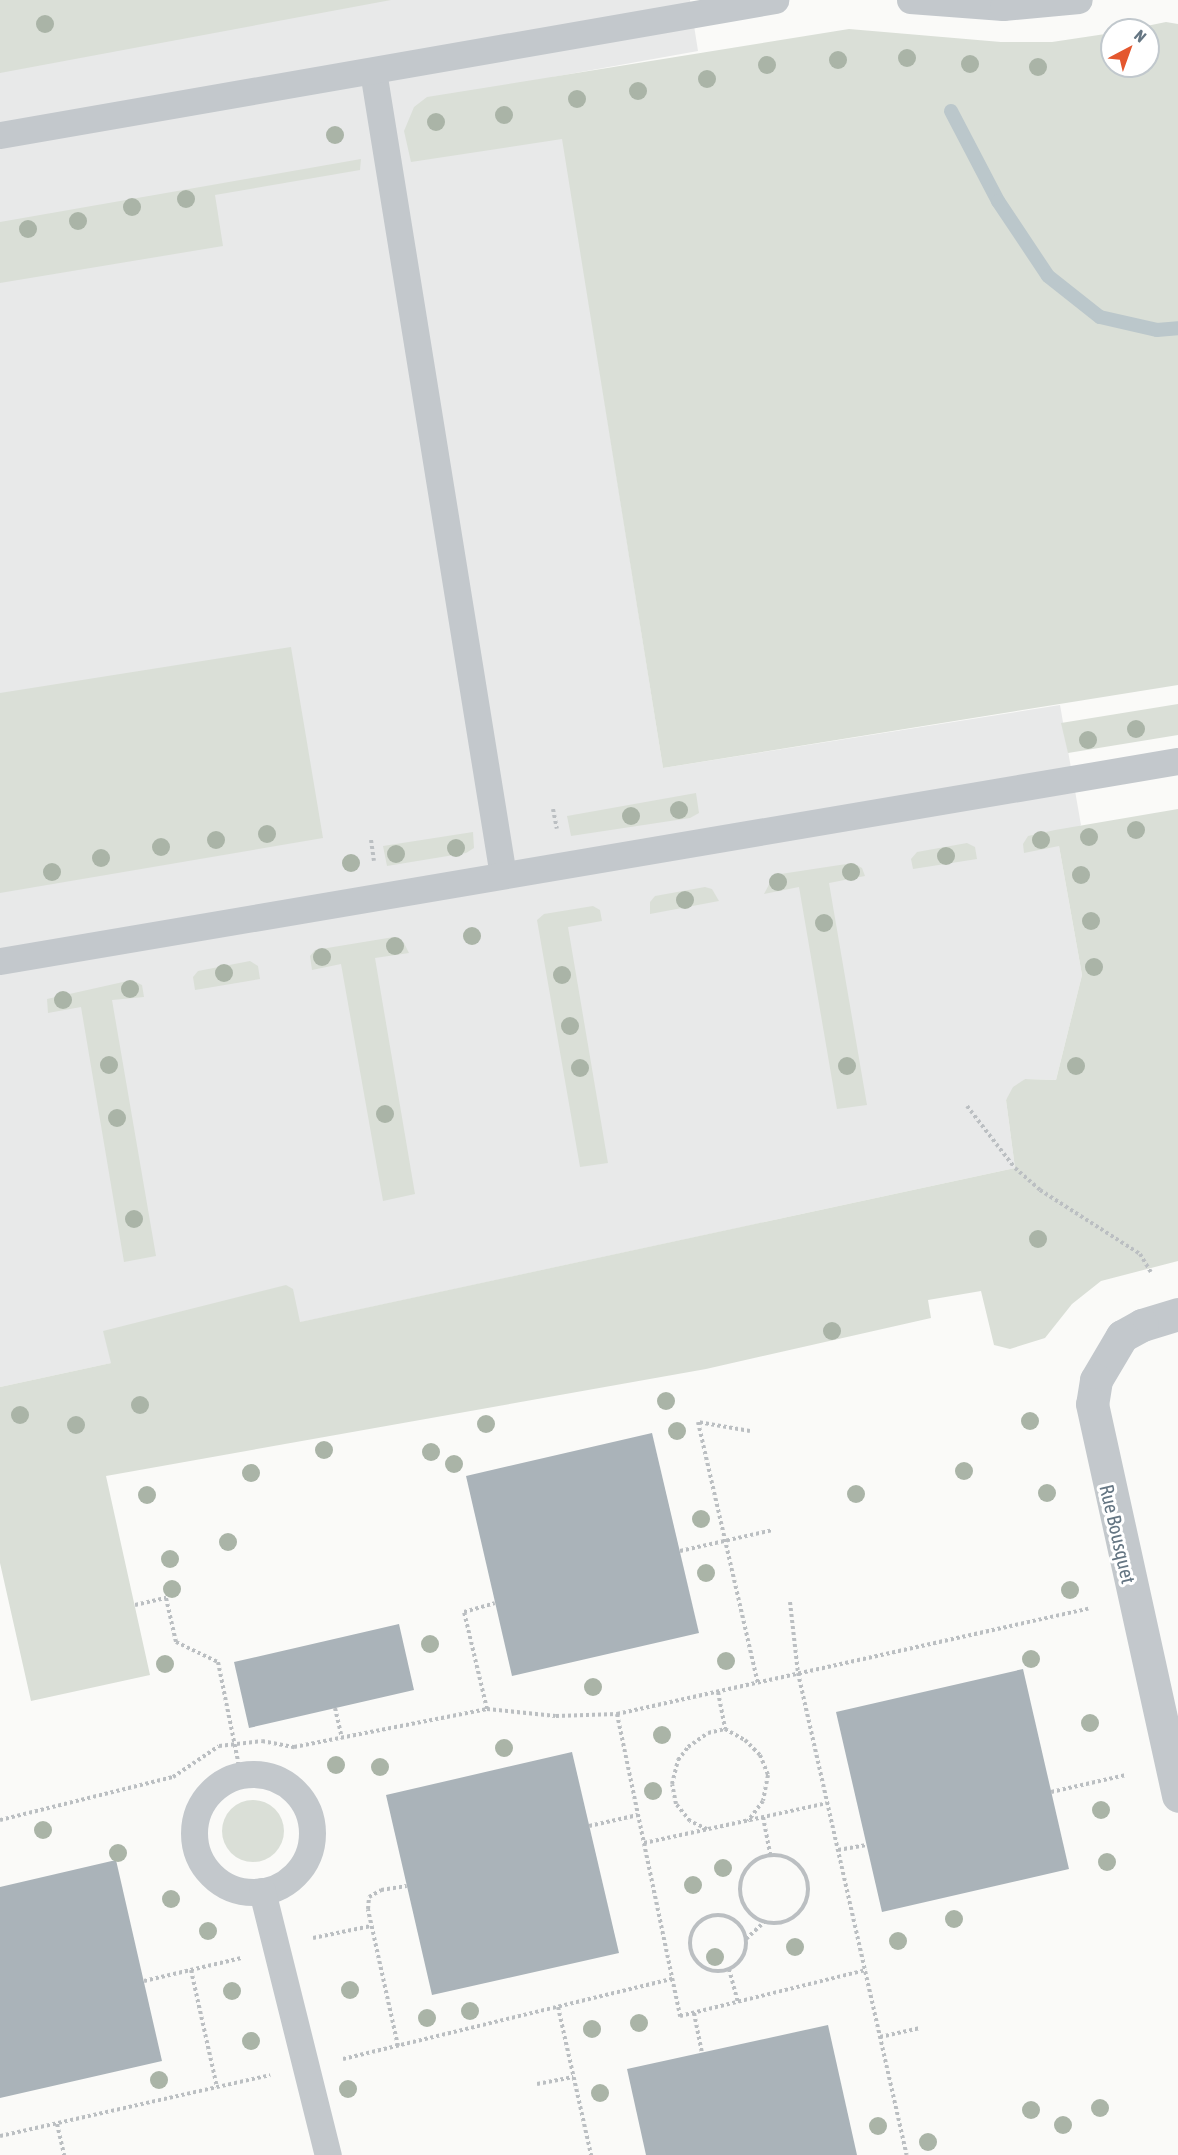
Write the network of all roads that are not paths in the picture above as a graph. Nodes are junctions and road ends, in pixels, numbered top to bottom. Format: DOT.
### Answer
graph roads {
  1 [pos="776,0"];
  2 [pos="910,0"];
  3 [pos="1079,0"];
  4 [pos="372,71"];
  5 [pos="0,135"];
  6 [pos="1178,761"];
  7 [pos="503,875"];
  8 [pos="0,961"];
  9 [pos="1178,1314"];
  10 [pos="1178,1796"];
  11 [pos="262,1891"];
  12 [pos="328,2155"];
  1 -- 4 [label="lane"];
  2 -- 3 [label="lane"];
  4 -- 5 [label="lane"];
  4 -- 7 [label="lane"];
  6 -- 7 [label="lane"];
  7 -- 8 [label="lane"];
  9 -- 10 [label="street, Rue Bousquet"];
  11 -- 11 [label="lane"];
  11 -- 12 [label="lane"];
}
